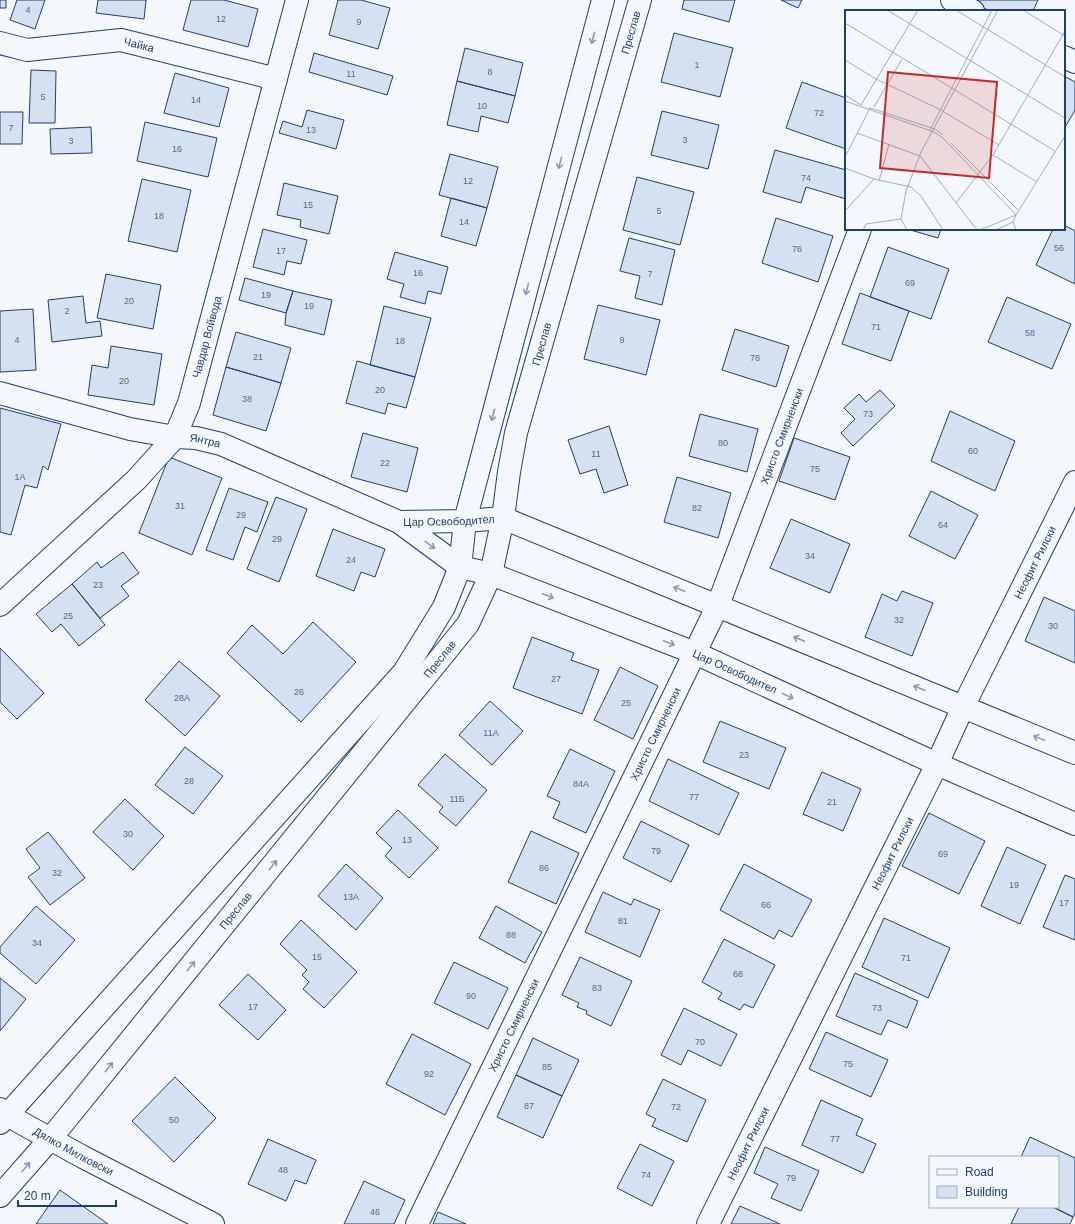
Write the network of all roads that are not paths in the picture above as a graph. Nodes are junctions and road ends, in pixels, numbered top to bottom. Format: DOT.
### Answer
graph roads {
  1 [pos="297,0"];
  2 [pos="603,0"];
  3 [pos="640,0"];
  4 [pos="946,0"];
  5 [pos="952,0"];
  6 [pos="942,10"];
  7 [pos="971,10"];
  8 [pos="0,43"];
  9 [pos="1065,57"];
  10 [pos="1075,62"];
  11 [pos="276,79"];
  12 [pos="860,230"];
  13 [pos="0,393"];
  14 [pos="175,437"];
  15 [pos="1075,482"];
  16 [pos="503,518"];
  17 [pos="465,521"];
  18 [pos="399,522"];
  19 [pos="460,567"];
  20 [pos="491,574"];
  21 [pos="0,605"];
  22 [pos="718,605"];
  23 [pos="695,653"];
  24 [pos="963,707"];
  25 [pos="1075,753"];
  26 [pos="937,764"];
  27 [pos="1075,824"];
  28 [pos="2,1116"];
  29 [pos="51,1138"];
  30 [pos="0,1196"];
  31 [pos="212,1224"];
  32 [pos="417,1224"];
  33 [pos="708,1224"];
  1 -- 11 [label="street, Чавдар Войвода"];
  2 -- 17 [label="street, Преслав, one-way"];
  3 -- 16 [label="street, Преслав"];
  4 -- 6 [label="street"];
  5 -- 7 [label="street"];
  8 -- 11 [label="street, Чайка"];
  9 -- 10 [label="street"];
  11 -- 14 [label="street, Чавдар Войвода"];
  12 -- 22 [label="street, Христо Смирненски"];
  13 -- 14 [label="street, Янтра"];
  14 -- 18 [label="street, Янтра"];
  14 -- 21 [label="street, Чавдар Войвода"];
  15 -- 24 [label="street, Неофит Рилски"];
  16 -- 17 [label="street, Цар Освободител"];
  16 -- 20 [label="street, Преслав"];
  22 -- 16 [label="street, Цар Освободител, one-way"];
  17 -- 18 [label="street, Цар Освободител"];
  17 -- 19 [label="street, Преслав"];
  18 -- 19 [label="street, Цар Освободител, one-way"];
  19 -- 20 [label="street, Цар Освободител"];
  19 -- 28 [label="street, Преслав"];
  20 -- 23 [label="street, Цар Освободител, one-way"];
  29 -- 20 [label="street, Преслав, one-way"];
  22 -- 23 [label="street, Христо Смирненски"];
  24 -- 22 [label="street, Цар Освободител, one-way"];
  23 -- 26 [label="street, Цар Освободител, one-way"];
  23 -- 32 [label="street, Христо Смирненски"];
  25 -- 24 [label="street, Цар Освободител, one-way"];
  24 -- 26 [label="street, Неофит Рилски"];
  26 -- 27 [label="street, Цар Освободител"];
  26 -- 33 [label="street, Неофит Рилски"];
  28 -- 29 [label="street, Дялко Милковски"];
  30 -- 29 [label="street, Преслав, one-way"];
  29 -- 31 [label="street, Дялко Милковски"];
}
